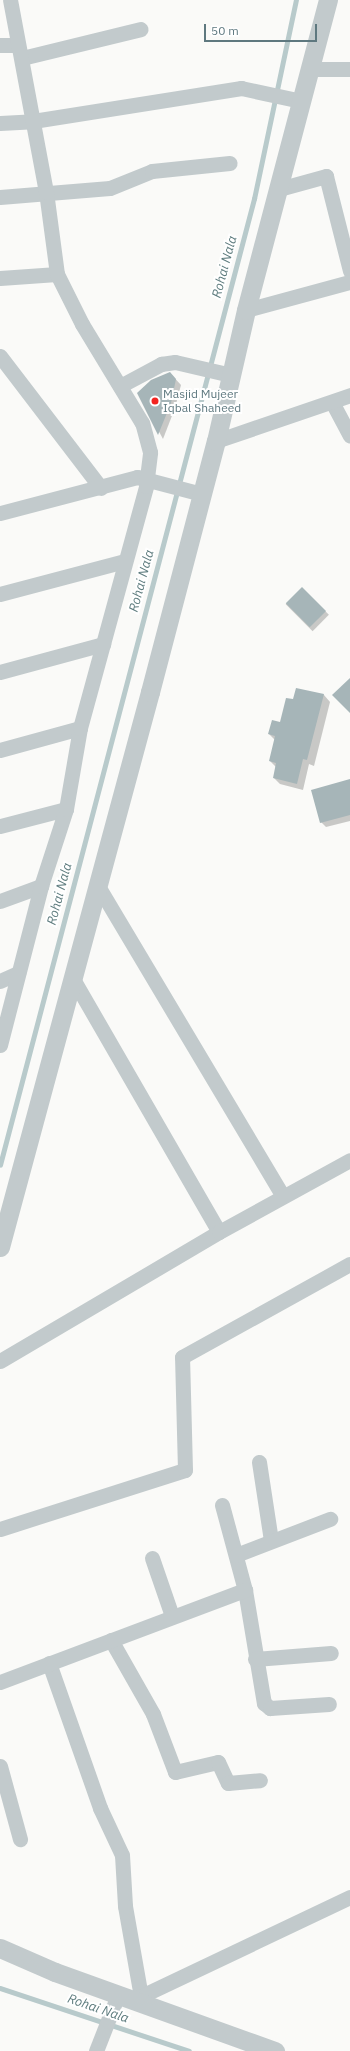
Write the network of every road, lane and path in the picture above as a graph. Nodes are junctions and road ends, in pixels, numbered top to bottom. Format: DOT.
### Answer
graph roads {
  1 [pos="10,0"];
  2 [pos="328,0"];
  3 [pos="141,29"];
  4 [pos="0,45"];
  5 [pos="20,52"];
  6 [pos="311,69"];
  7 [pos="350,69"];
  8 [pos="295,100"];
  9 [pos="33,121"];
  10 [pos="0,123"];
  11 [pos="230,163"];
  12 [pos="279,189"];
  13 [pos="46,192"];
  14 [pos="0,197"];
  15 [pos="350,271"];
  16 [pos="58,274"];
  17 [pos="0,278"];
  18 [pos="350,282"];
  19 [pos="246,310"];
  20 [pos="0,356"];
  21 [pos="226,373"];
  22 [pos="120,386"];
  23 [pos="350,395"];
  24 [pos="332,402"];
  25 [pos="350,436"];
  26 [pos="216,441"];
  27 [pos="150,479"];
  28 [pos="101,488"];
  29 [pos="199,493"];
  30 [pos="0,513"];
  31 [pos="125,562"];
  32 [pos="0,594"];
  33 [pos="103,644"];
  34 [pos="0,672"];
  35 [pos="80,728"];
  36 [pos="0,750"];
  37 [pos="66,809"];
  38 [pos="0,826"];
  39 [pos="41,886"];
  40 [pos="98,886"];
  41 [pos="0,901"];
  42 [pos="18,973"];
  43 [pos="73,979"];
  44 [pos="0,981"];
  45 [pos="0,1045"];
  46 [pos="350,1160"];
  47 [pos="283,1196"];
  48 [pos="219,1232"];
  49 [pos="0,1247"];
  50 [pos="350,1264"];
  51 [pos="0,1361"];
  52 [pos="259,1462"];
  53 [pos="222,1505"];
  54 [pos="330,1518"];
  55 [pos="0,1529"];
  56 [pos="271,1540"];
  57 [pos="236,1555"];
  58 [pos="152,1558"];
  59 [pos="245,1590"];
  60 [pos="172,1616"];
  61 [pos="111,1640"];
  62 [pos="331,1653"];
  63 [pos="255,1659"];
  64 [pos="48,1663"];
  65 [pos="0,1682"];
  66 [pos="328,1704"];
  67 [pos="0,1766"];
  68 [pos="260,1780"];
  69 [pos="20,1839"];
  70 [pos="349,1902"];
  71 [pos="0,1948"];
  72 [pos="126,2000"];
  73 [pos="97,2048"];
  74 [pos="276,2051"];
  1 -- 5 [label="street"];
  2 -- 6 [label="street"];
  3 -- 5 [label="street"];
  4 -- 5 [label="street"];
  5 -- 9 [label="street"];
  6 -- 7 [label="street"];
  6 -- 8 [label="street"];
  8 -- 9 [label="street"];
  8 -- 12 [label="street"];
  9 -- 10 [label="street"];
  9 -- 13 [label="street"];
  11 -- 13 [label="street"];
  12 -- 15 [label="street"];
  12 -- 19 [label="street"];
  13 -- 14 [label="street"];
  13 -- 16 [label="street"];
  16 -- 17 [label="street"];
  16 -- 22 [label="street"];
  18 -- 19 [label="street"];
  19 -- 21 [label="street"];
  20 -- 28 [label="street"];
  21 -- 22 [label="street"];
  21 -- 26 [label="street"];
  22 -- 27 [label="street"];
  23 -- 24 [label="street"];
  24 -- 25 [label="street"];
  24 -- 26 [label="street"];
  26 -- 29 [label="street"];
  27 -- 28 [label="street"];
  27 -- 29 [label="street"];
  27 -- 31 [label="street"];
  28 -- 30 [label="street"];
  29 -- 40 [label="street"];
  31 -- 32 [label="street"];
  31 -- 33 [label="street"];
  33 -- 34 [label="street"];
  33 -- 35 [label="street"];
  35 -- 36 [label="street"];
  35 -- 37 [label="street"];
  37 -- 38 [label="street"];
  37 -- 39 [label="street"];
  39 -- 41 [label="street"];
  39 -- 42 [label="street"];
  40 -- 43 [label="street"];
  40 -- 47 [label="street"];
  42 -- 44 [label="street"];
  42 -- 45 [label="street"];
  43 -- 48 [label="street"];
  43 -- 49 [label="street"];
  46 -- 47 [label="street"];
  47 -- 48 [label="street"];
  48 -- 51 [label="street"];
  50 -- 55 [label="street"];
  52 -- 56 [label="street"];
  53 -- 57 [label="street"];
  54 -- 56 [label="street"];
  56 -- 57 [label="street"];
  57 -- 59 [label="street"];
  58 -- 60 [label="street"];
  59 -- 60 [label="street"];
  59 -- 63 [label="street"];
  60 -- 61 [label="street"];
  61 -- 64 [label="street"];
  61 -- 68 [label="street"];
  62 -- 63 [label="street"];
  63 -- 66 [label="street"];
  64 -- 65 [label="street"];
  64 -- 72 [label="street"];
  67 -- 69 [label="street"];
  70 -- 72 [label="street"];
  71 -- 72 [label="street"];
  72 -- 73 [label="street"];
  72 -- 74 [label="street"];
}
